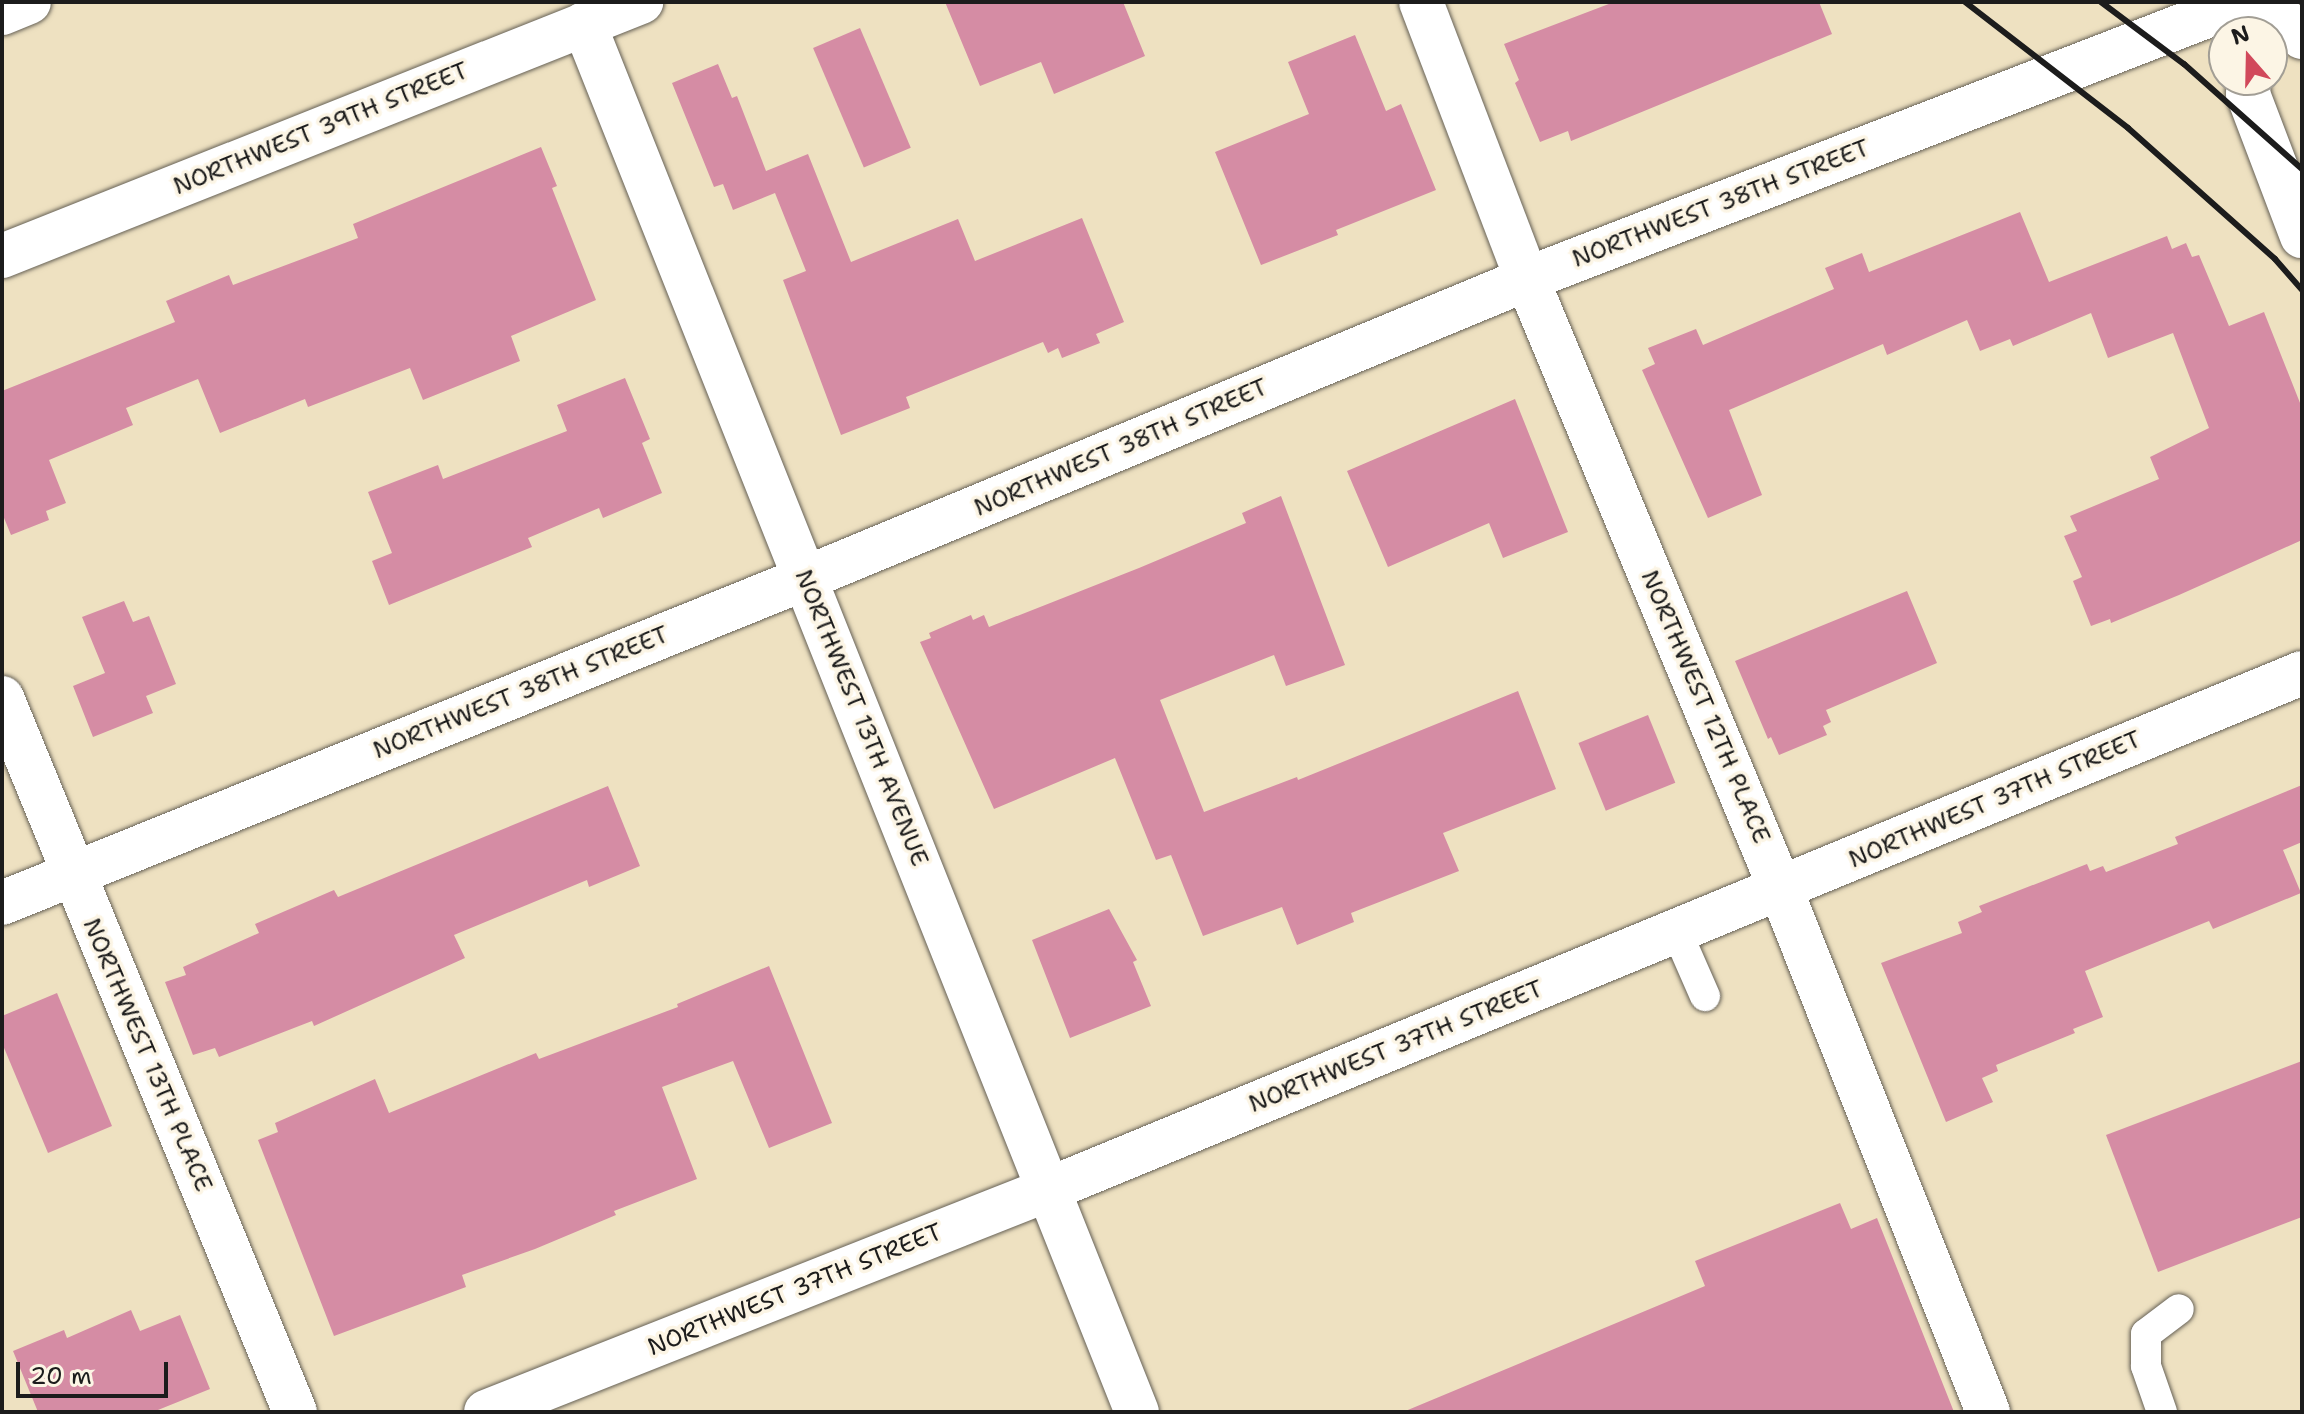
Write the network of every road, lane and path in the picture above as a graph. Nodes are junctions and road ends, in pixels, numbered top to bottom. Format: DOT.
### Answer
graph roads {
  1 [pos="29,2"];
  2 [pos="641,2"];
  3 [pos="1421,2"];
  4 [pos="2243,2"];
  5 [pos="2264,2"];
  6 [pos="2,13"];
  7 [pos="584,24"];
  8 [pos="2302,37"];
  9 [pos="2249,96"];
  10 [pos="2302,236"];
  11 [pos="2,256"];
  12 [pos="1527,279"];
  13 [pos="806,578"];
  14 [pos="2302,673"];
  15 [pos="2,698"];
  16 [pos="72,874"];
  17 [pos="1781,890"];
  18 [pos="2,903"];
  19 [pos="1677,932"];
  20 [pos="1705,996"];
  21 [pos="1047,1190"];
  22 [pos="2179,1309"];
  23 [pos="295,1412"];
  24 [pos="486,1412"];
  25 [pos="1137,1412"];
  26 [pos="1988,1412"];
  27 [pos="2162,1412"];
  1 -- 6 [label="main road"];
  2 -- 7 [label="main road, NORTHWEST 39TH STREET"];
  3 -- 12 [label="main road, NORTHWEST 12TH PLACE"];
  4 -- 12 [label="main road, NORTHWEST 38TH STREET"];
  5 -- 8 [label="main road"];
  7 -- 11 [label="main road, NORTHWEST 39TH STREET"];
  7 -- 13 [label="main road, NORTHWEST 13TH AVENUE"];
  9 -- 10 [label="main road"];
  12 -- 13 [label="main road, NORTHWEST 38TH STREET"];
  12 -- 17 [label="main road, NORTHWEST 12TH PLACE"];
  13 -- 16 [label="main road, NORTHWEST 38TH STREET"];
  13 -- 21 [label="main road, NORTHWEST 13TH AVENUE"];
  14 -- 17 [label="main road, NORTHWEST 37TH STREET"];
  15 -- 16 [label="main road, NORTHWEST 13TH PLACE"];
  16 -- 18 [label="main road, NORTHWEST 38TH STREET"];
  16 -- 23 [label="main road, NORTHWEST 13TH PLACE"];
  17 -- 19 [label="main road, NORTHWEST 37TH STREET"];
  17 -- 26 [label="main road, NORTHWEST 12TH PLACE"];
  19 -- 20 [label="lane"];
  19 -- 21 [label="main road, NORTHWEST 37TH STREET"];
  21 -- 24 [label="main road, NORTHWEST 37TH STREET"];
  21 -- 25 [label="main road, NORTHWEST 13TH AVENUE"];
  22 -- 27 [label="lane"];
}
